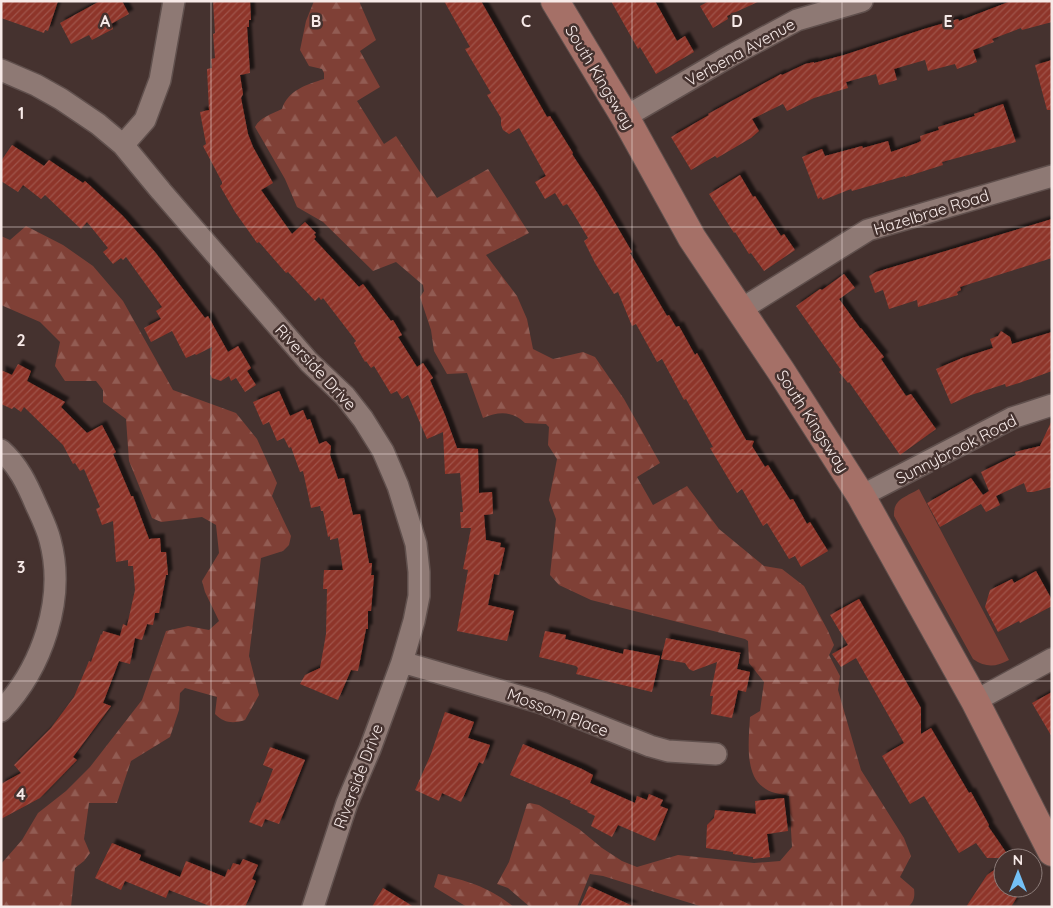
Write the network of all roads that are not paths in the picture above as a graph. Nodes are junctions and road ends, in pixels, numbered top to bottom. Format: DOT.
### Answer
graph roads {
  1 [pos="174,1"];
  2 [pos="556,1"];
  3 [pos="862,1"];
  4 [pos="1,70"];
  5 [pos="625,118"];
  6 [pos="123,145"];
  7 [pos="1052,176"];
  8 [pos="740,310"];
  9 [pos="1052,405"];
  10 [pos="1,450"];
  11 [pos="861,496"];
  12 [pos="1052,659"];
  13 [pos="402,662"];
  14 [pos="974,701"];
  15 [pos="1,711"];
  16 [pos="716,754"];
  17 [pos="1052,852"];
  18 [pos="313,907"];
  1 -- 6 [label="street"];
  2 -- 5 [label="street, South Kingsway"];
  3 -- 5 [label="street, Verbena Avenue"];
  4 -- 6 [label="street, Riverside Drive"];
  5 -- 8 [label="street, South Kingsway"];
  6 -- 13 [label="street, Riverside Drive"];
  7 -- 8 [label="street, Hazelbrae Road"];
  8 -- 11 [label="street, South Kingsway"];
  9 -- 11 [label="street, Sunnybrook Road"];
  10 -- 15 [label="street"];
  11 -- 14 [label="street, South Kingsway"];
  12 -- 14 [label="street"];
  13 -- 16 [label="street, Mossom Place"];
  13 -- 18 [label="street, Riverside Drive"];
  14 -- 17 [label="street, South Kingsway"];
}
